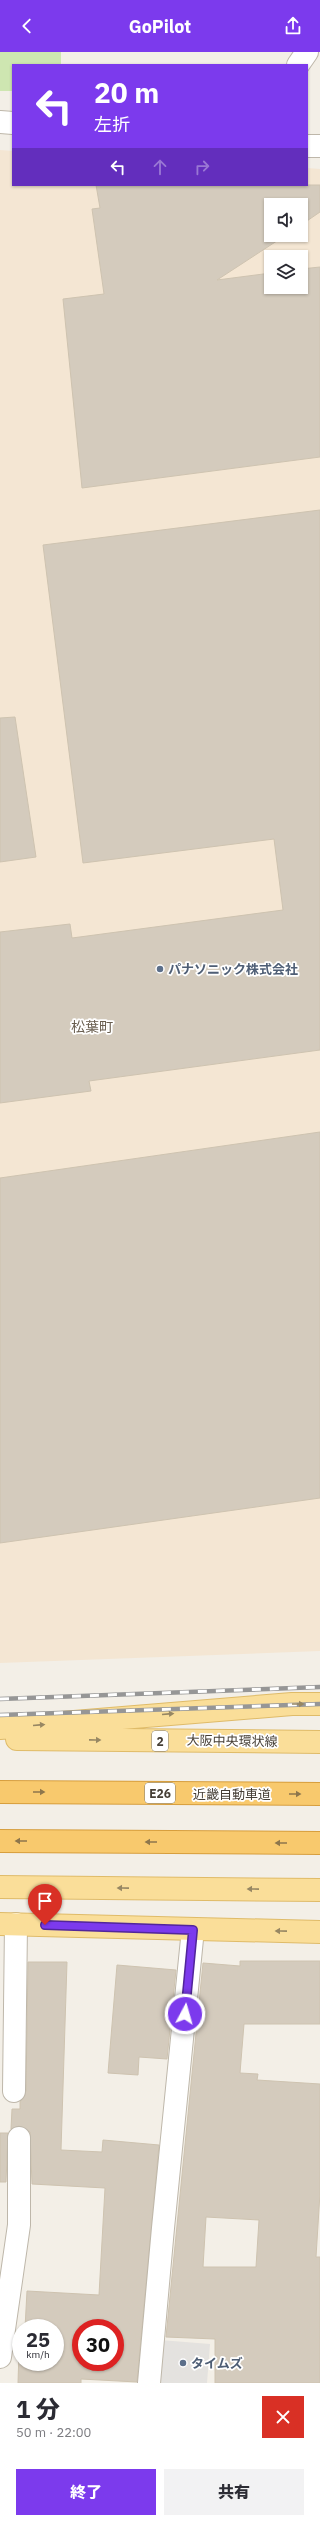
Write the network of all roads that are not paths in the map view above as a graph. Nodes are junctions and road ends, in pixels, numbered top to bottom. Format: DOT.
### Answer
graph roads {
  1 [pos="307,52"];
  2 [pos="299,64"];
  3 [pos="0,122"];
  4 [pos="12,123"];
  5 [pos="308,146"];
  6 [pos="320,146"];
  7 [pos="320,1704"];
  8 [pos="0,1728"];
  9 [pos="0,1739"];
  10 [pos="320,1742"];
  11 [pos="0,1792"];
  12 [pos="320,1794"];
  13 [pos="0,1841"];
  14 [pos="320,1843"];
  15 [pos="0,1887"];
  16 [pos="320,1890"];
  17 [pos="8,1924"];
  18 [pos="193,1930"];
  19 [pos="320,1932"];
  20 [pos="14,2091"];
  21 [pos="19,2138"];
  22 [pos="7,2263"];
  23 [pos="0,2358"];
  24 [pos="149,2383"];
  1 -- 2 [label="street"];
  3 -- 4 [label="street"];
  5 -- 6 [label="street"];
  8 -- 7 [label="main road, one-way"];
  9 -- 10 [label="main road, 大阪中央環状線 / 2, one-way"];
  11 -- 12 [label="highway, 近畿自動車道 / E26, one-way"];
  14 -- 13 [label="highway, one-way"];
  16 -- 15 [label="main road, one-way"];
  17 -- 18 [label="main road"];
  17 -- 20 [label="street"];
  19 -- 18 [label="main road, one-way"];
  18 -- 24 [label="street"];
  21 -- 22 [label="street"];
  22 -- 23 [label="street"];
}
